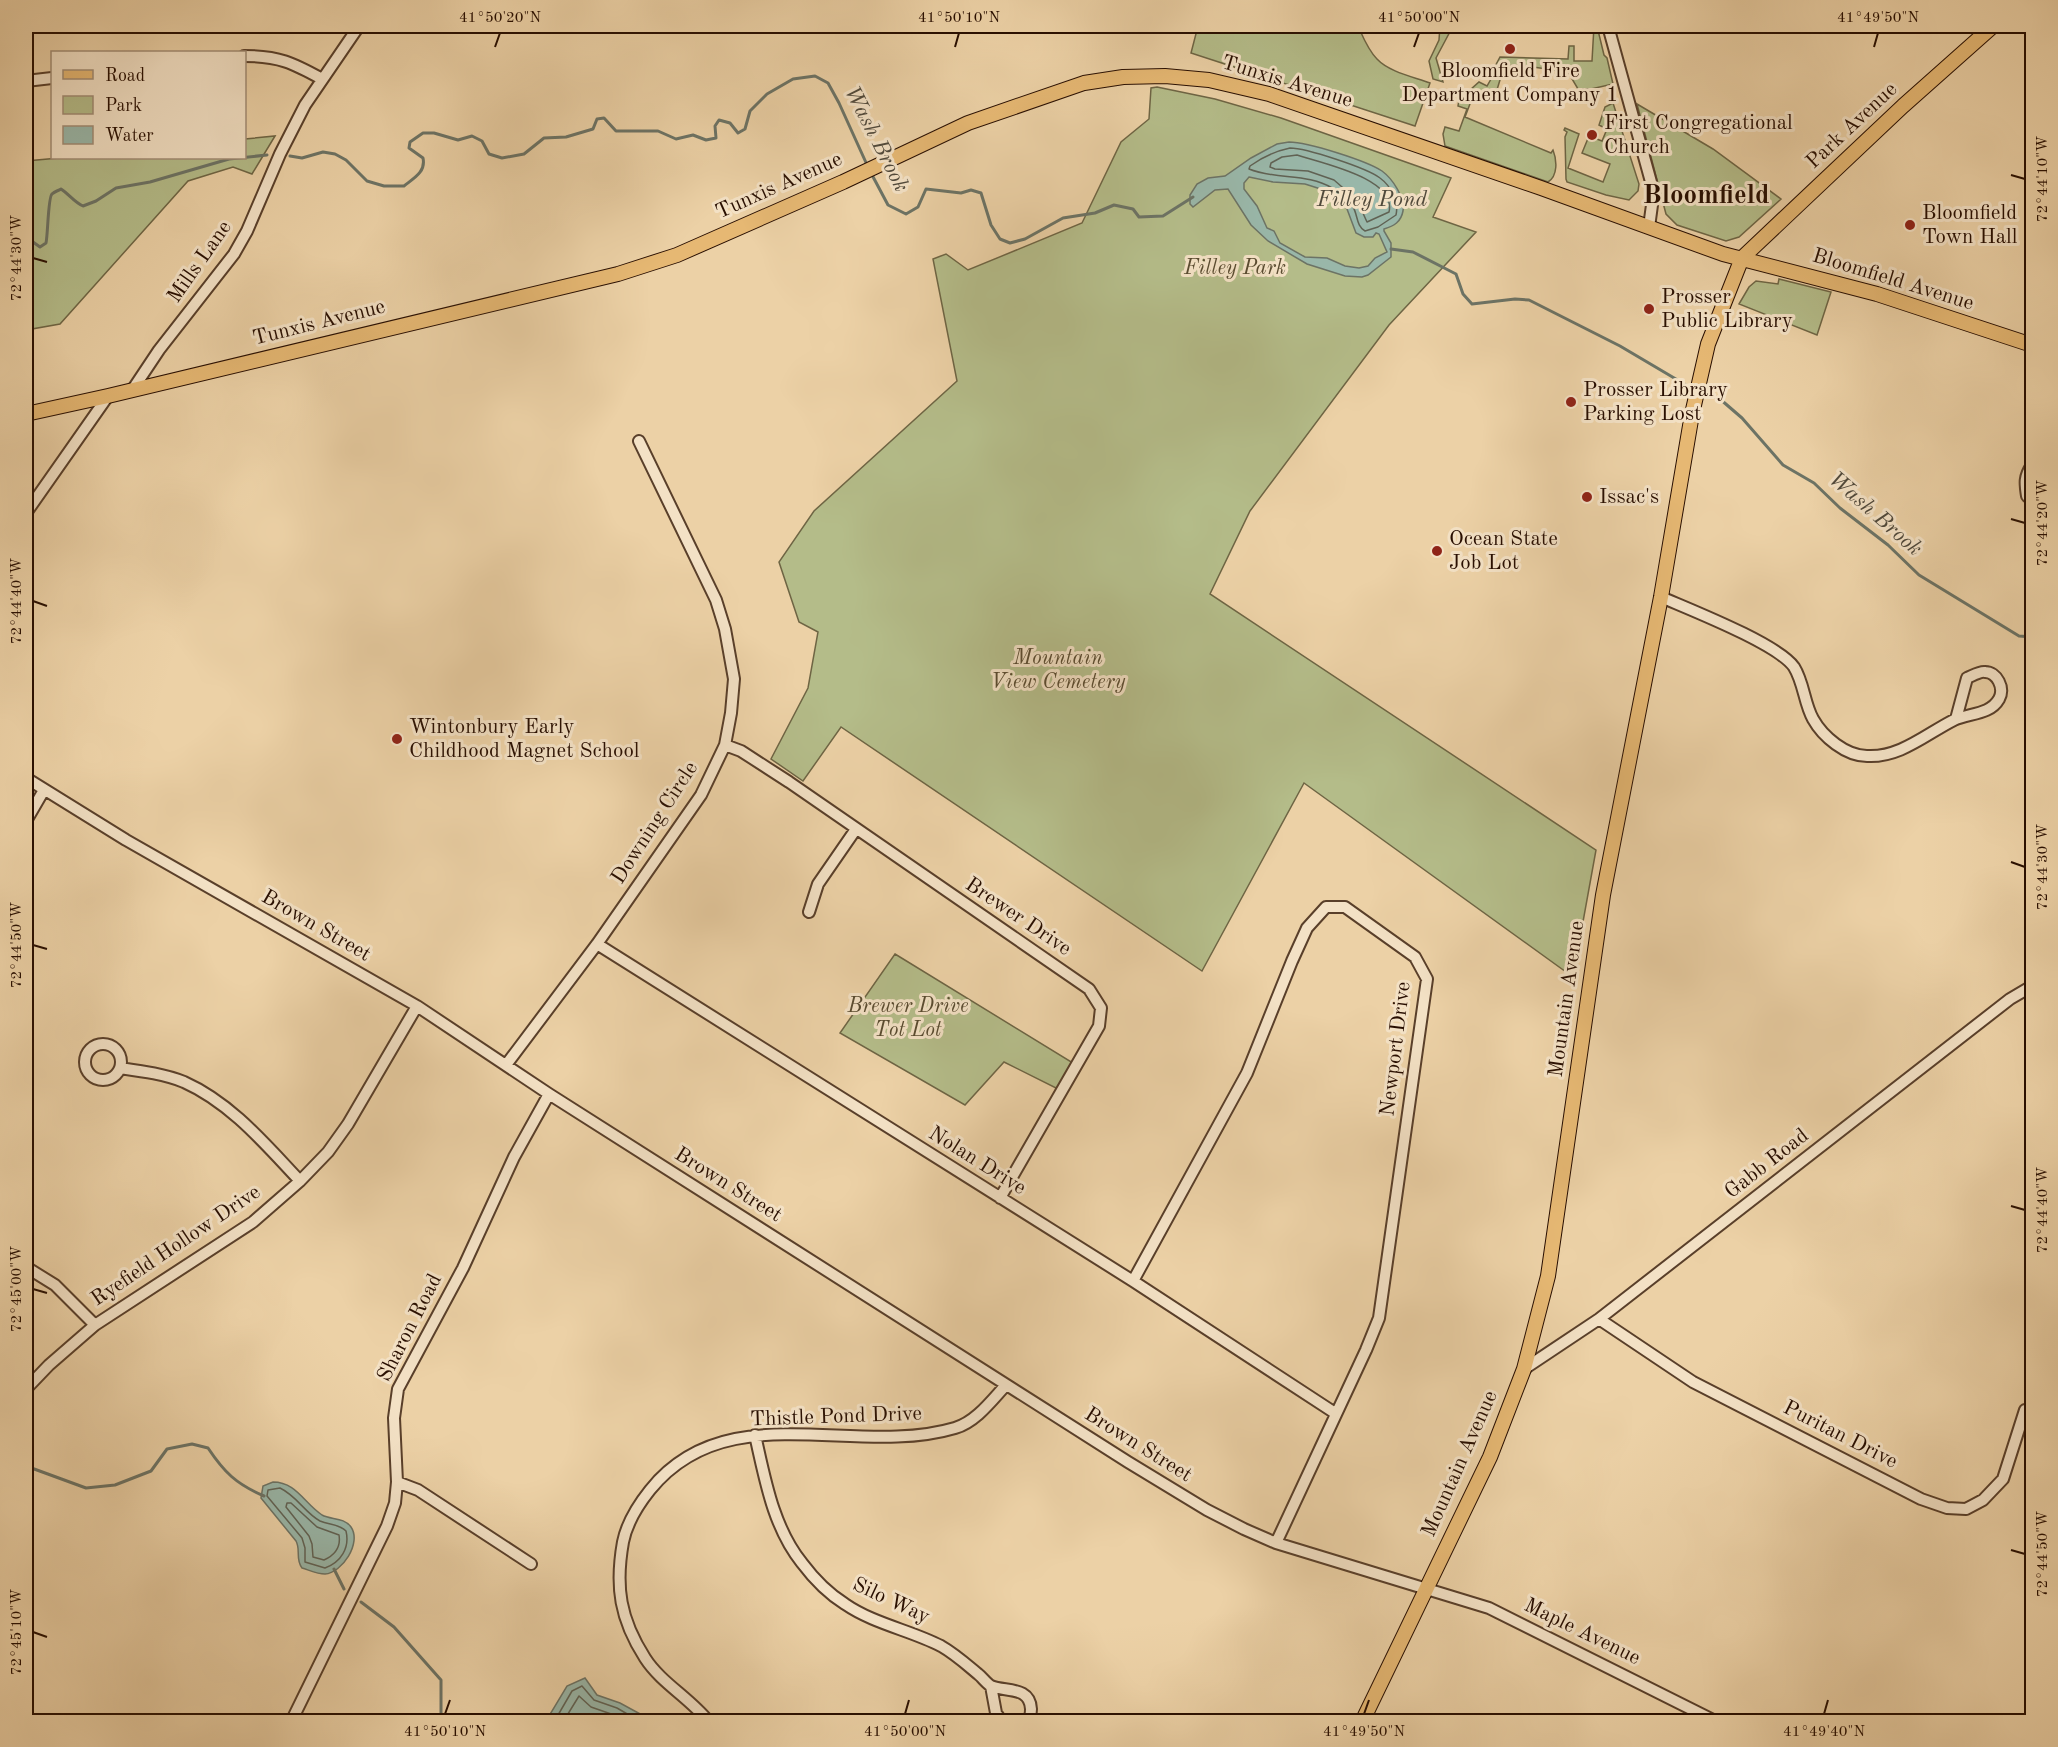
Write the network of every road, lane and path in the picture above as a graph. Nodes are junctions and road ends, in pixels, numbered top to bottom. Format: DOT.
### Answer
graph roads {
  1 [pos="359,26"];
  2 [pos="1608,26"];
  3 [pos="1993,26"];
  4 [pos="2028,26"];
  5 [pos="2032,29"];
  6 [pos="246,56"];
  7 [pos="51,78"];
  8 [pos="322,79"];
  9 [pos="26,81"];
  10 [pos="1649,227"];
  11 [pos="1742,258"];
  12 [pos="2032,345"];
  13 [pos="133,389"];
  14 [pos="108,396"];
  15 [pos="26,414"];
  16 [pos="639,441"];
  17 [pos="2032,465"];
  18 [pos="2032,500"];
  19 [pos="26,513"];
  20 [pos="1662,597"];
  21 [pos="1956,719"];
  22 [pos="725,745"];
  23 [pos="26,778"];
  24 [pos="44,790"];
  25 [pos="26,821"];
  26 [pos="856,829"];
  27 [pos="809,912"];
  28 [pos="597,944"];
  29 [pos="2032,986"];
  30 [pos="417,1006"];
  31 [pos="506,1065"];
  32 [pos="120,1068"];
  33 [pos="549,1094"];
  34 [pos="300,1180"];
  35 [pos="1000,1198"];
  36 [pos="26,1267"];
  37 [pos="1132,1281"];
  38 [pos="1599,1319"];
  39 [pos="95,1326"];
  40 [pos="1524,1369"];
  41 [pos="1006,1385"];
  42 [pos="26,1389"];
  43 [pos="2025,1410"];
  44 [pos="1335,1413"];
  45 [pos="755,1435"];
  46 [pos="398,1482"];
  47 [pos="1276,1543"];
  48 [pos="531,1564"];
  49 [pos="1425,1588"];
  50 [pos="991,1686"];
  51 [pos="291,1722"];
  52 [pos="709,1722"];
  53 [pos="1002,1722"];
  54 [pos="1026,1722"];
  55 [pos="1362,1722"];
  56 [pos="1718,1722"];
  1 -- 8 [label="street, Mills Lane"];
  2 -- 10 [label="street"];
  3 -- 11 [label="main road, Park Avenue"];
  4 -- 5 [label="street"];
  6 -- 8 [label="street"];
  7 -- 9 [label="street"];
  8 -- 13 [label="street, Mills Lane"];
  10 -- 11 [label="main road, Tunxis Avenue"];
  10 -- 13 [label="main road, Tunxis Avenue"];
  11 -- 12 [label="main road, Bloomfield Avenue"];
  11 -- 20 [label="main road, Mountain Avenue"];
  13 -- 14 [label="main road, Tunxis Avenue"];
  14 -- 15 [label="main road, Tunxis Avenue"];
  14 -- 19 [label="street"];
  16 -- 22 [label="street, Downing Circle"];
  17 -- 18 [label="street"];
  20 -- 21 [label="street"];
  20 -- 40 [label="main road, Mountain Avenue"];
  21 -- 21 [label="street"];
  22 -- 26 [label="street, Brewer Drive"];
  22 -- 28 [label="street, Downing Circle"];
  23 -- 24 [label="street, Brown Street"];
  24 -- 25 [label="street"];
  24 -- 30 [label="street, Brown Street"];
  26 -- 27 [label="street"];
  26 -- 35 [label="street, Brewer Drive"];
  28 -- 31 [label="street, Downing Circle"];
  28 -- 35 [label="street, Nolan Drive"];
  29 -- 38 [label="street, Gabb Road"];
  30 -- 31 [label="street, Brown Street"];
  30 -- 34 [label="street, Ryefield Hollow Drive"];
  31 -- 33 [label="street, Brown Street"];
  32 -- 34 [label="street"];
  33 -- 41 [label="street, Brown Street"];
  33 -- 46 [label="street, Sharon Road"];
  34 -- 39 [label="street, Ryefield Hollow Drive"];
  35 -- 37 [label="street, Nolan Drive"];
  36 -- 39 [label="street"];
  37 -- 44 [label="street, Nolan Drive"];
  37 -- 44 [label="street, Newport Drive"];
  38 -- 40 [label="street, Gabb Road"];
  38 -- 43 [label="street, Puritan Drive"];
  39 -- 42 [label="street, Ryefield Hollow Drive"];
  40 -- 49 [label="main road, Mountain Avenue"];
  41 -- 45 [label="street, Thistle Pond Drive"];
  41 -- 47 [label="street, Brown Street"];
  44 -- 47 [label="street, Newport Drive"];
  45 -- 50 [label="street, Silo Way"];
  45 -- 52 [label="street, Thistle Pond Drive"];
  46 -- 48 [label="street"];
  46 -- 51 [label="street, Sharon Road"];
  47 -- 49 [label="street, Brown Street"];
  49 -- 55 [label="main road, Mountain Avenue"];
  49 -- 56 [label="street, Maple Avenue"];
  50 -- 53 [label="street"];
  50 -- 54 [label="street, Silo Way"];
}
